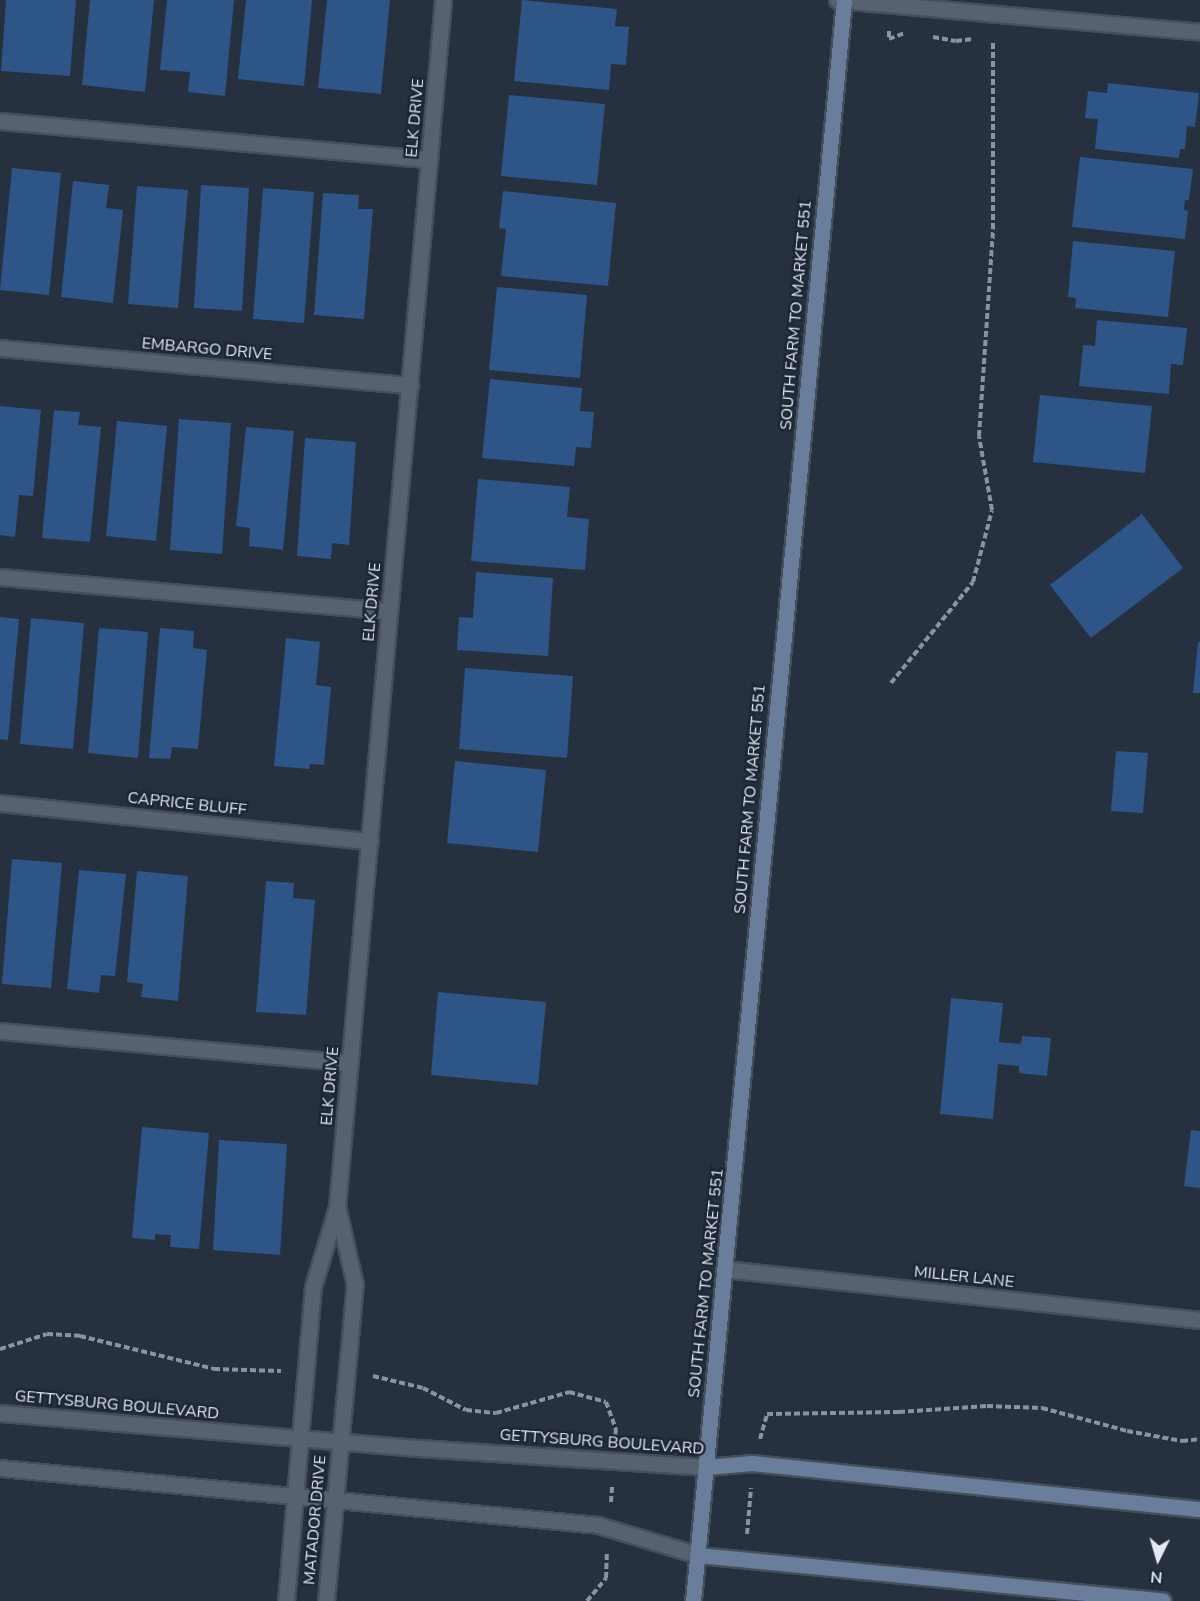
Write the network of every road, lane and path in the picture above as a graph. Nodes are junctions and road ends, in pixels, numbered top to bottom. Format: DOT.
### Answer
graph roads {
  1 [pos="443,0"];
  2 [pos="842,1"];
  3 [pos="888,6"];
  4 [pos="909,32"];
  5 [pos="1200,32"];
  6 [pos="927,35"];
  7 [pos="0,121"];
  8 [pos="429,159"];
  9 [pos="0,348"];
  10 [pos="410,385"];
  11 [pos="0,577"];
  12 [pos="389,611"];
  13 [pos="891,684"];
  14 [pos="0,803"];
  15 [pos="369,841"];
  16 [pos="0,1031"];
  17 [pos="350,1063"];
  18 [pos="337,1208"];
  19 [pos="723,1269"];
  20 [pos="1200,1320"];
  21 [pos="0,1413"];
  22 [pos="767,1414"];
  23 [pos="300,1438"];
  24 [pos="1200,1439"];
  25 [pos="340,1442"];
  26 [pos="706,1467"];
  27 [pos="0,1468"];
  28 [pos="295,1496"];
  29 [pos="335,1500"];
  30 [pos="1200,1509"];
  31 [pos="609,1528"];
  32 [pos="698,1555"];
  33 [pos="286,1601"];
  34 [pos="326,1601"];
  35 [pos="587,1601"];
  36 [pos="693,1601"];
  37 [pos="1163,1601"];
  1 -- 8 [label="street, ELK DRIVE"];
  2 -- 3 [label="street"];
  2 -- 19 [label="main road, SOUTH FARM TO MARKET 551"];
  3 -- 4 [label="path"];
  3 -- 5 [label="street"];
  6 -- 13 [label="path"];
  7 -- 8 [label="street"];
  8 -- 10 [label="street, ELK DRIVE"];
  9 -- 10 [label="street, EMBARGO DRIVE"];
  10 -- 12 [label="street, ELK DRIVE"];
  11 -- 12 [label="street"];
  12 -- 15 [label="street, ELK DRIVE"];
  14 -- 15 [label="street, CAPRICE BLUFF"];
  15 -- 17 [label="street, ELK DRIVE"];
  16 -- 17 [label="street"];
  17 -- 18 [label="street, ELK DRIVE"];
  18 -- 23 [label="street, ELK DRIVE"];
  18 -- 25 [label="street, ELK DRIVE"];
  19 -- 20 [label="street, MILLER LANE"];
  19 -- 26 [label="main road, SOUTH FARM TO MARKET 551"];
  21 -- 23 [label="street, GETTYSBURG BOULEVARD"];
  22 -- 24 [label="path"];
  23 -- 25 [label="street, GETTYSBURG BOULEVARD"];
  23 -- 28 [label="street, ELK DRIVE"];
  25 -- 26 [label="street, GETTYSBURG BOULEVARD"];
  25 -- 29 [label="street, MATADOR DRIVE"];
  26 -- 30 [label="main road, GETTYSBURG BOULEVARD"];
  26 -- 32 [label="main road, SOUTH FARM TO MARKET 551"];
  27 -- 28 [label="street"];
  28 -- 29 [label="street"];
  28 -- 33 [label="street, MATADOR DRIVE"];
  29 -- 31 [label="street"];
  29 -- 34 [label="street, MATADOR DRIVE"];
  31 -- 32 [label="street"];
  31 -- 35 [label="path"];
  32 -- 36 [label="main road, SOUTH FARM TO MARKET 551"];
  32 -- 37 [label="main road"];
}
